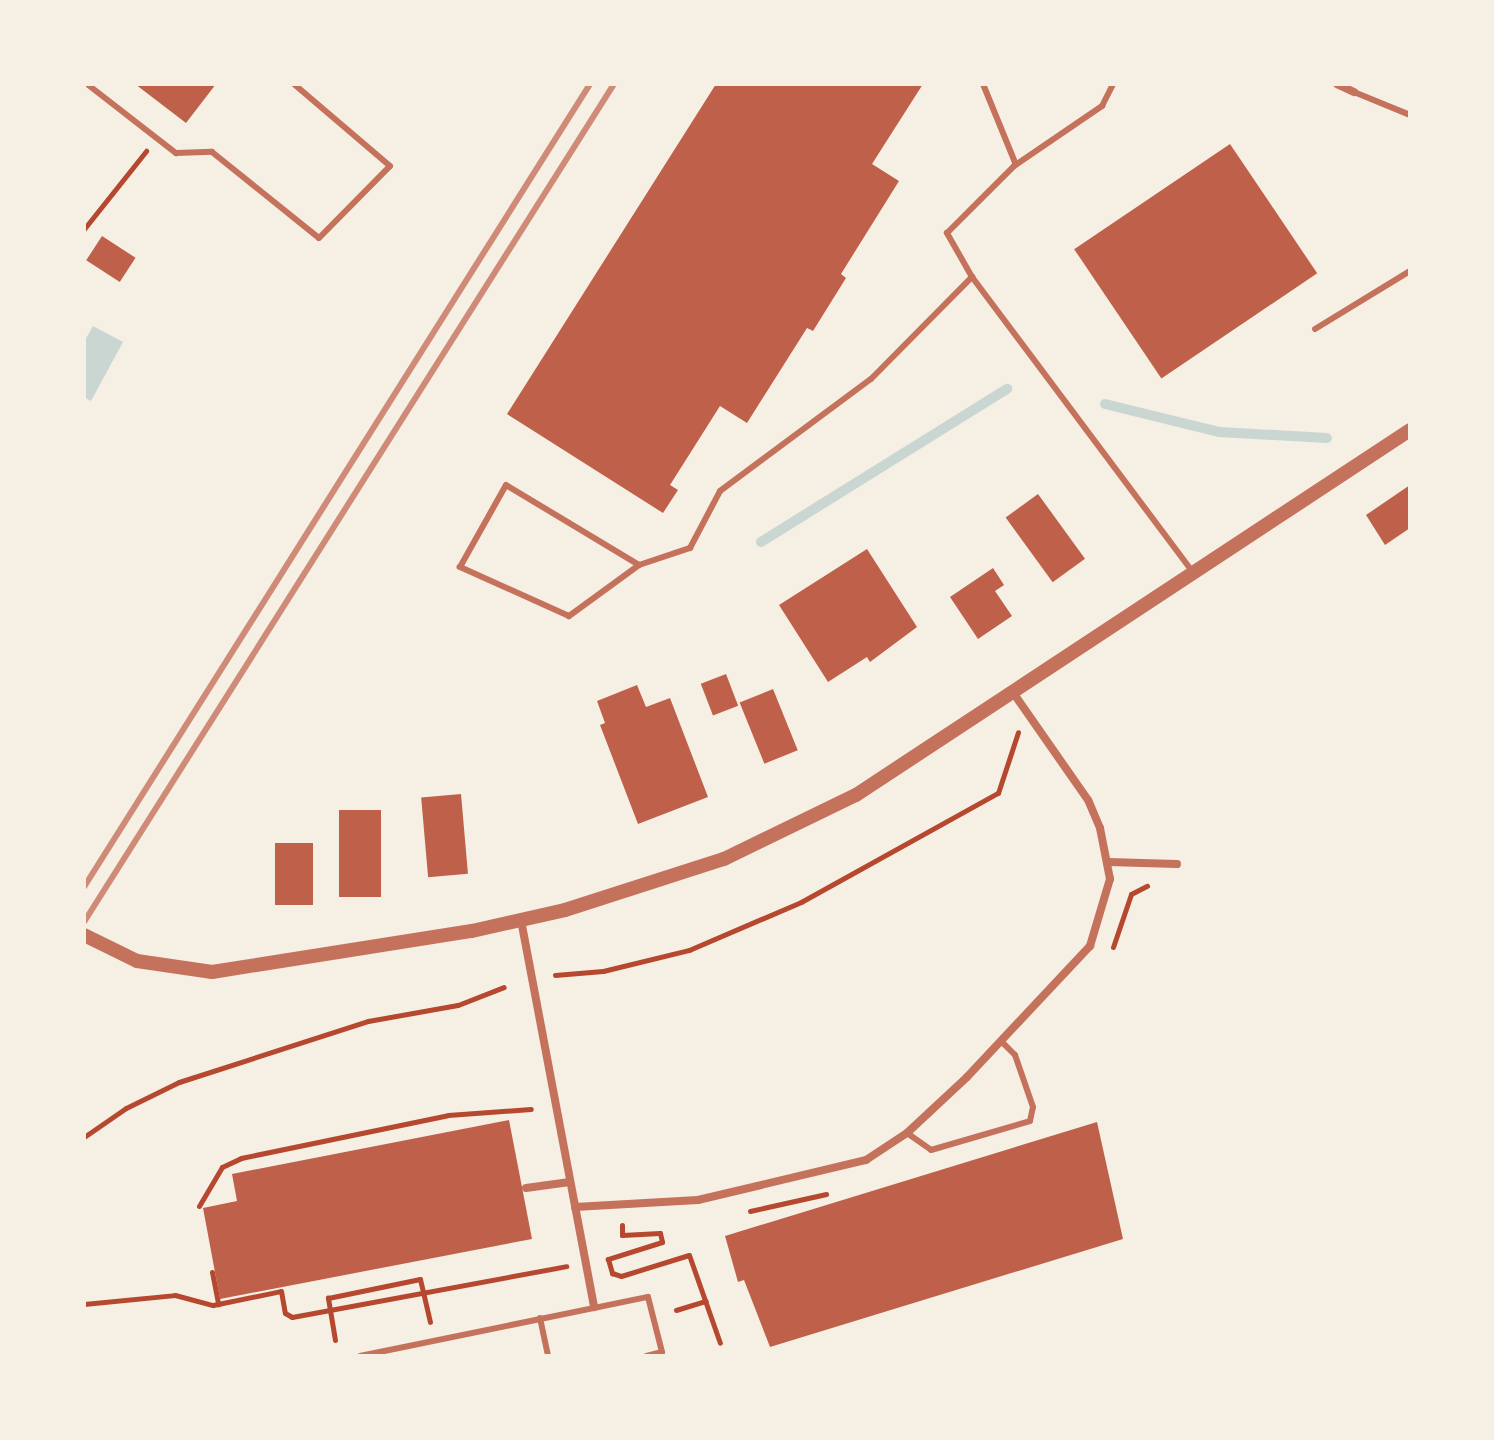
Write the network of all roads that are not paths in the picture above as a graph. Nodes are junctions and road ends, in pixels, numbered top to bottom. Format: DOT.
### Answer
graph roads {
  1 [pos="87,84"];
  2 [pos="294,84"];
  3 [pos="983,84"];
  4 [pos="1113,84"];
  5 [pos="1337,84"];
  6 [pos="1354,92"];
  7 [pos="1410,115"];
  8 [pos="1016,165"];
  9 [pos="1410,271"];
  10 [pos="972,277"];
  11 [pos="1315,329"];
  12 [pos="1410,430"];
  13 [pos="639,565"];
  14 [pos="1191,570"];
  15 [pos="1012,691"];
  16 [pos="1108,862"];
  17 [pos="1177,864"];
  18 [pos="521,920"];
  19 [pos="84,935"];
  20 [pos="1001,1041"];
  21 [pos="907,1133"];
  22 [pos="570,1182"];
  23 [pos="526,1188"];
  24 [pos="575,1207"];
  25 [pos="594,1307"];
  26 [pos="540,1318"];
  27 [pos="360,1356"];
  28 [pos="548,1356"];
  29 [pos="646,1356"];
  1 -- 2 [label="lane"];
  3 -- 8 [label="lane"];
  4 -- 8 [label="lane"];
  5 -- 6 [label="street"];
  6 -- 7 [label="lane"];
  8 -- 10 [label="lane"];
  9 -- 11 [label="lane"];
  10 -- 13 [label="lane"];
  10 -- 14 [label="lane"];
  12 -- 14 [label="street"];
  13 -- 13 [label="lane"];
  14 -- 15 [label="street"];
  15 -- 16 [label="street"];
  15 -- 18 [label="street"];
  16 -- 17 [label="street"];
  16 -- 20 [label="street"];
  18 -- 19 [label="street"];
  18 -- 22 [label="street"];
  20 -- 21 [label="street"];
  20 -- 21 [label="lane"];
  21 -- 24 [label="street"];
  22 -- 23 [label="street"];
  22 -- 24 [label="street"];
  24 -- 25 [label="street"];
  25 -- 26 [label="lane"];
  25 -- 29 [label="lane"];
  26 -- 27 [label="lane"];
  26 -- 28 [label="lane"];
}
